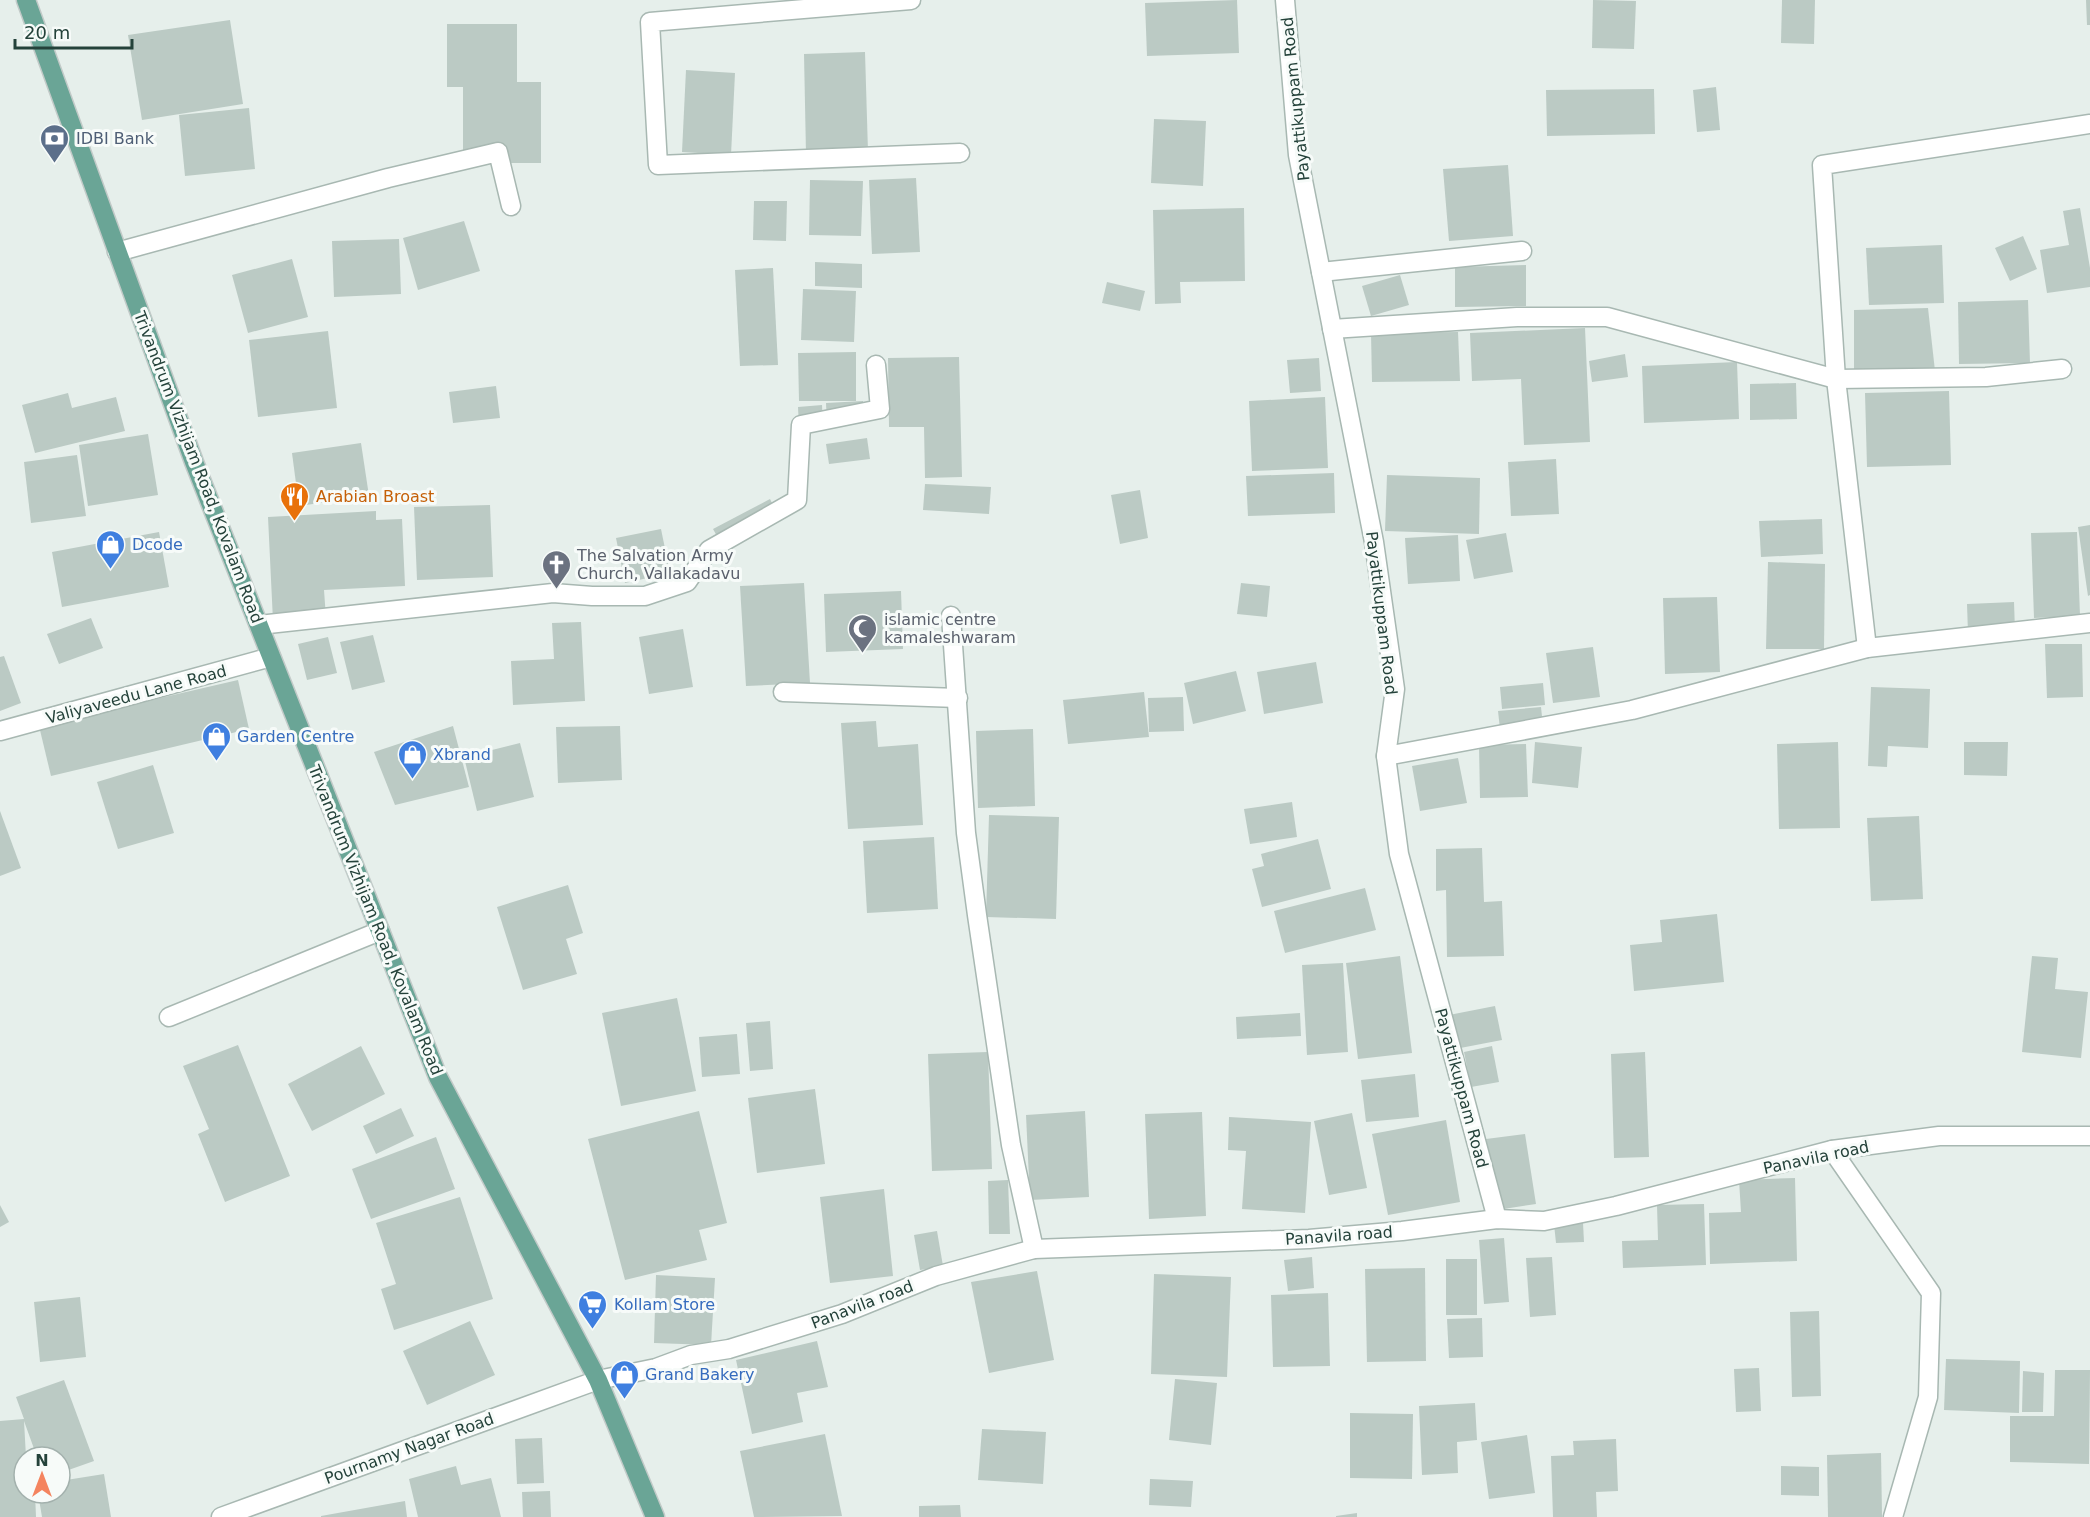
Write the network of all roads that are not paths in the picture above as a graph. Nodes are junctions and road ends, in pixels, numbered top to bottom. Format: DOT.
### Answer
graph roads {
  1 [pos="26,0"];
  2 [pos="911,0"];
  3 [pos="1285,0"];
  4 [pos="2090,124"];
  5 [pos="960,153"];
  6 [pos="511,206"];
  7 [pos="1522,251"];
  8 [pos="117,252"];
  9 [pos="1321,272"];
  10 [pos="1332,329"];
  11 [pos="876,365"];
  12 [pos="2062,369"];
  13 [pos="1836,379"];
  14 [pos="951,616"];
  15 [pos="2090,623"];
  16 [pos="259,626"];
  17 [pos="1867,648"];
  18 [pos="271,657"];
  19 [pos="783,692"];
  20 [pos="958,698"];
  21 [pos="0,731"];
  22 [pos="1386,756"];
  23 [pos="380,931"];
  24 [pos="169,1017"];
  25 [pos="2090,1136"];
  26 [pos="1832,1150"];
  27 [pos="1497,1219"];
  28 [pos="1034,1249"];
  29 [pos="598,1380"];
  30 [pos="221,1517"];
  31 [pos="655,1517"];
  32 [pos="1893,1517"];
  1 -- 8 [label="main road, Trivandrum Vizhijam Road, Kovalam Road"];
  2 -- 5 [label="street"];
  3 -- 9 [label="street, Payattikuppam Road"];
  4 -- 13 [label="street"];
  6 -- 8 [label="street"];
  7 -- 9 [label="street"];
  8 -- 16 [label="main road, Trivandrum Vizhijam Road, Kovalam Road"];
  9 -- 10 [label="street, Payattikuppam Road"];
  10 -- 13 [label="street"];
  10 -- 22 [label="street, Payattikuppam Road"];
  11 -- 16 [label="street"];
  12 -- 13 [label="street"];
  13 -- 17 [label="street"];
  14 -- 20 [label="street"];
  15 -- 17 [label="street"];
  16 -- 18 [label="main road, Trivandrum Vizhijam Road, Kovalam Road"];
  17 -- 22 [label="street"];
  18 -- 21 [label="street, Valiyaveedu Lane Road"];
  18 -- 23 [label="main road, Trivandrum Vizhijam Road, Kovalam Road"];
  19 -- 20 [label="street"];
  20 -- 28 [label="street"];
  22 -- 27 [label="street, Payattikuppam Road"];
  23 -- 24 [label="street"];
  23 -- 29 [label="main road, Trivandrum Vizhijam Road, Kovalam Road"];
  25 -- 26 [label="street, Panavila road"];
  26 -- 27 [label="street, Panavila road"];
  26 -- 32 [label="street"];
  27 -- 28 [label="street, Panavila road"];
  28 -- 29 [label="street, Panavila road"];
  29 -- 30 [label="street, Pournamy Nagar Road"];
  29 -- 31 [label="main road, Trivandrum Vizhijam Road, Kovalam Road"];
}
